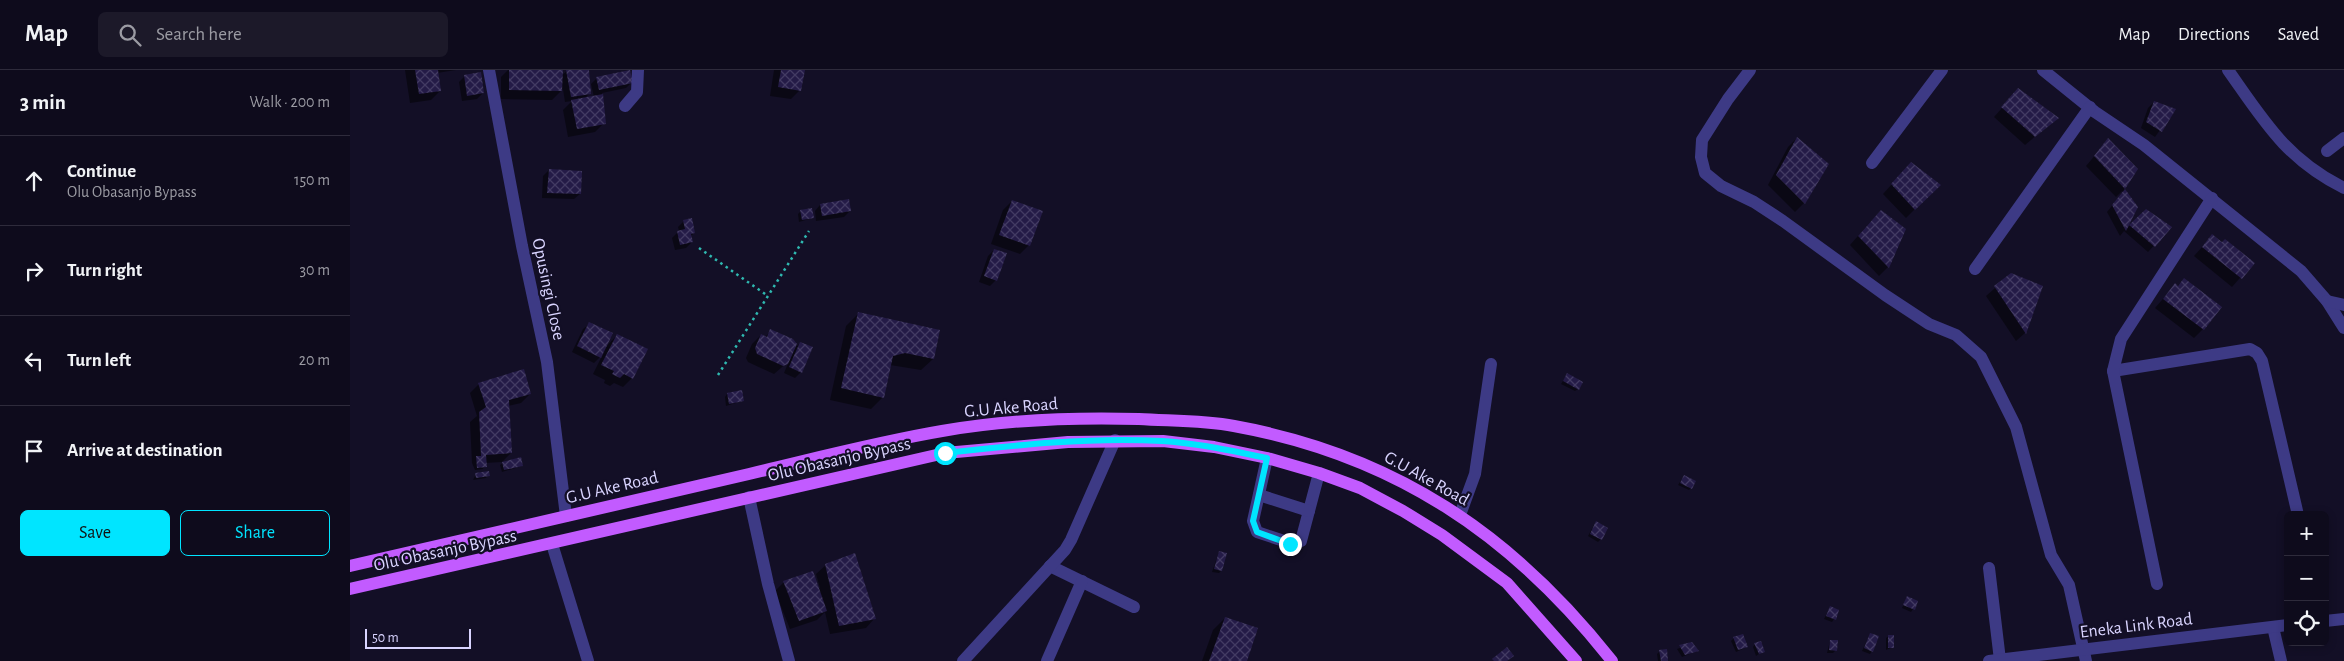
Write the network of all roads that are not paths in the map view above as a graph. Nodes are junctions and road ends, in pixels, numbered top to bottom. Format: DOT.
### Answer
graph roads {
  1 [pos="489,70"];
  2 [pos="638,70"];
  3 [pos="1750,70"];
  4 [pos="1942,70"];
  5 [pos="2043,70"];
  6 [pos="2228,70"];
  7 [pos="625,106"];
  8 [pos="2090,107"];
  9 [pos="2344,138"];
  10 [pos="2327,151"];
  11 [pos="1872,163"];
  12 [pos="2344,188"];
  13 [pos="2212,198"];
  14 [pos="1975,270"];
  15 [pos="2326,301"];
  16 [pos="2344,305"];
  17 [pos="2344,328"];
  18 [pos="1492,364"];
  19 [pos="2113,371"];
  20 [pos="1114,440"];
  21 [pos="1267,458"];
  22 [pos="1319,473"];
  23 [pos="1258,495"];
  24 [pos="749,497"];
  25 [pos="1309,511"];
  26 [pos="2297,511"];
  27 [pos="1460,515"];
  28 [pos="566,516"];
  29 [pos="552,544"];
  30 [pos="350,566"];
  31 [pos="1050,566"];
  32 [pos="1989,568"];
  33 [pos="1082,581"];
  34 [pos="2157,584"];
  35 [pos="350,589"];
  36 [pos="1134,607"];
  37 [pos="2344,619"];
  38 [pos="2329,621"];
  39 [pos="2284,626"];
  40 [pos="2273,627"];
  41 [pos="2084,655"];
  42 [pos="1995,660"];
  43 [pos="588,661"];
  44 [pos="789,661"];
  45 [pos="963,661"];
  46 [pos="1047,661"];
  47 [pos="1576,661"];
  48 [pos="1612,661"];
  49 [pos="2281,661"];
  1 -- 28 [label="street, Opusingi Close"];
  2 -- 7 [label="street"];
  3 -- 41 [label="street"];
  4 -- 11 [label="street"];
  5 -- 8 [label="street"];
  6 -- 12 [label="street"];
  8 -- 13 [label="street"];
  8 -- 14 [label="street"];
  9 -- 10 [label="street"];
  13 -- 15 [label="street"];
  13 -- 19 [label="street"];
  15 -- 16 [label="street"];
  15 -- 17 [label="street"];
  18 -- 27 [label="street"];
  19 -- 26 [label="street"];
  19 -- 34 [label="street"];
  20 -- 21 [label="main road, Olu Obasanjo Bypass"];
  20 -- 24 [label="main road, Olu Obasanjo Bypass"];
  20 -- 31 [label="street"];
  21 -- 22 [label="main road, Olu Obasanjo Bypass"];
  21 -- 23 [label="street"];
  22 -- 25 [label="street"];
  22 -- 47 [label="main road, Olu Obasanjo Bypass"];
  23 -- 25 [label="street"];
  23 -- 25 [label="street"];
  24 -- 29 [label="main road, Olu Obasanjo Bypass"];
  24 -- 44 [label="street"];
  27 -- 28 [label="main road, G.U Ake Road"];
  27 -- 48 [label="main road, G.U Ake Road"];
  28 -- 30 [label="main road, G.U Ake Road"];
  29 -- 35 [label="main road, Olu Obasanjo Bypass"];
  29 -- 43 [label="street"];
  31 -- 33 [label="street"];
  31 -- 45 [label="street"];
  32 -- 42 [label="street"];
  33 -- 36 [label="street"];
  33 -- 46 [label="street"];
  37 -- 38 [label="street"];
  39 -- 40 [label="street, Eneka Link Road"];
  40 -- 41 [label="street, Eneka Link Road"];
  40 -- 49 [label="street"];
  41 -- 42 [label="street, Eneka Link Road"];
}
